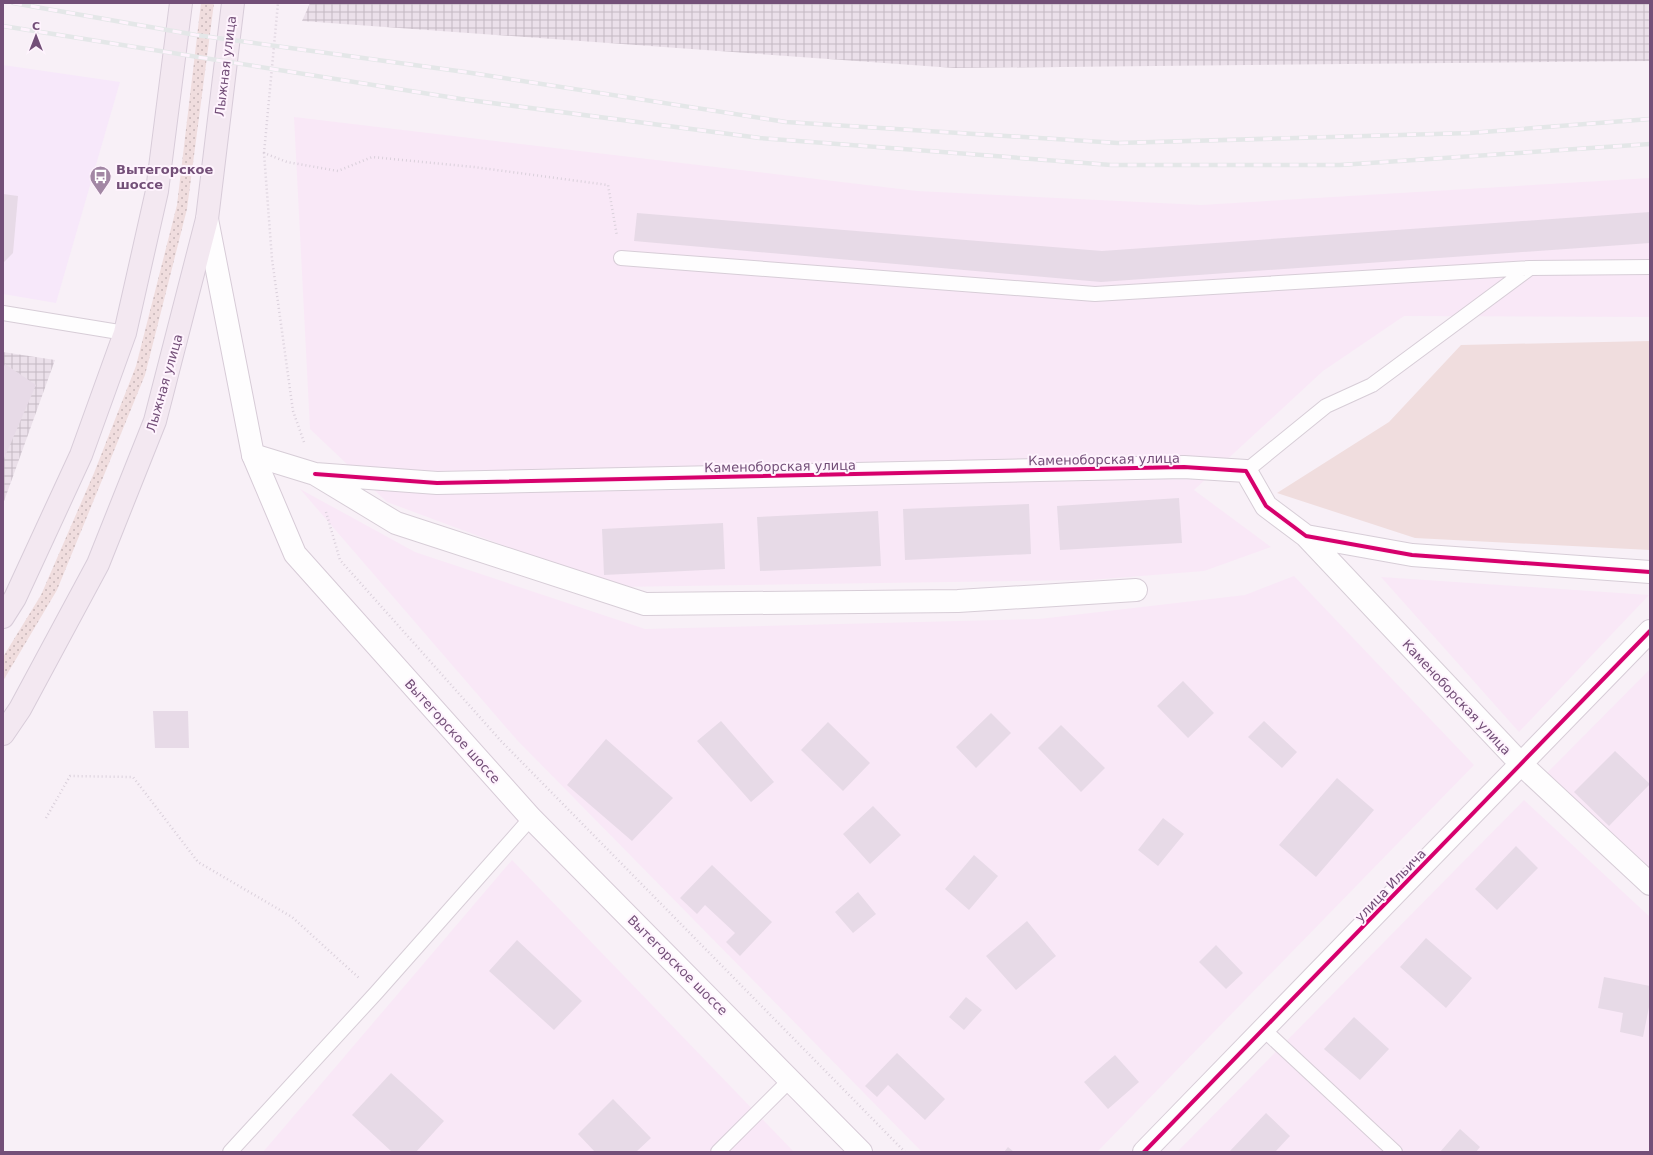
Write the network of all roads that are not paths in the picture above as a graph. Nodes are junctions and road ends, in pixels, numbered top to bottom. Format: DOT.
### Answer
graph roads {
  1 [pos="181,3"];
  2 [pos="233,3"];
  3 [pos="207,219"];
  4 [pos="621,258"];
  5 [pos="1650,267"];
  6 [pos="1530,268"];
  7 [pos="6,318"];
  8 [pos="125,333"];
  9 [pos="253,454"];
  10 [pos="1246,471"];
  11 [pos="315,474"];
  12 [pos="1306,536"];
  13 [pos="1650,572"];
  14 [pos="1136,590"];
  15 [pos="3,617"];
  16 [pos="1650,631"];
  17 [pos="3,734"];
  18 [pos="1521,764"];
  19 [pos="531,818"];
  20 [pos="1650,884"];
  21 [pos="1263,1030"];
  22 [pos="791,1079"];
  23 [pos="230,1152"];
  24 [pos="718,1152"];
  25 [pos="861,1152"];
  26 [pos="1144,1152"];
  27 [pos="1396,1152"];
  1 -- 8 [label="main road"];
  2 -- 3 [label="main road, Лыжная улица"];
  3 -- 9 [label="street, Вытегорское шоссе"];
  3 -- 17 [label="main road, Лыжная улица"];
  4 -- 6 [label="lane"];
  5 -- 6 [label="lane"];
  6 -- 10 [label="lane"];
  7 -- 8 [label="lane"];
  8 -- 15 [label="main road"];
  9 -- 11 [label="street"];
  9 -- 19 [label="street, Вытегорское шоссе"];
  10 -- 11 [label="street, Каменоборская улица"];
  10 -- 12 [label="street, Каменоборская улица"];
  11 -- 14 [label="street"];
  12 -- 13 [label="street"];
  12 -- 18 [label="street, Каменоборская улица"];
  16 -- 18 [label="street, улица Ильича"];
  18 -- 20 [label="street, Каменоборская улица"];
  18 -- 21 [label="street, улица Ильича"];
  19 -- 22 [label="street, Вытегорское шоссе"];
  19 -- 23 [label="lane"];
  21 -- 26 [label="street, улица Ильича"];
  21 -- 27 [label="lane"];
  22 -- 24 [label="lane"];
  22 -- 25 [label="street, Вытегорское шоссе"];
}
